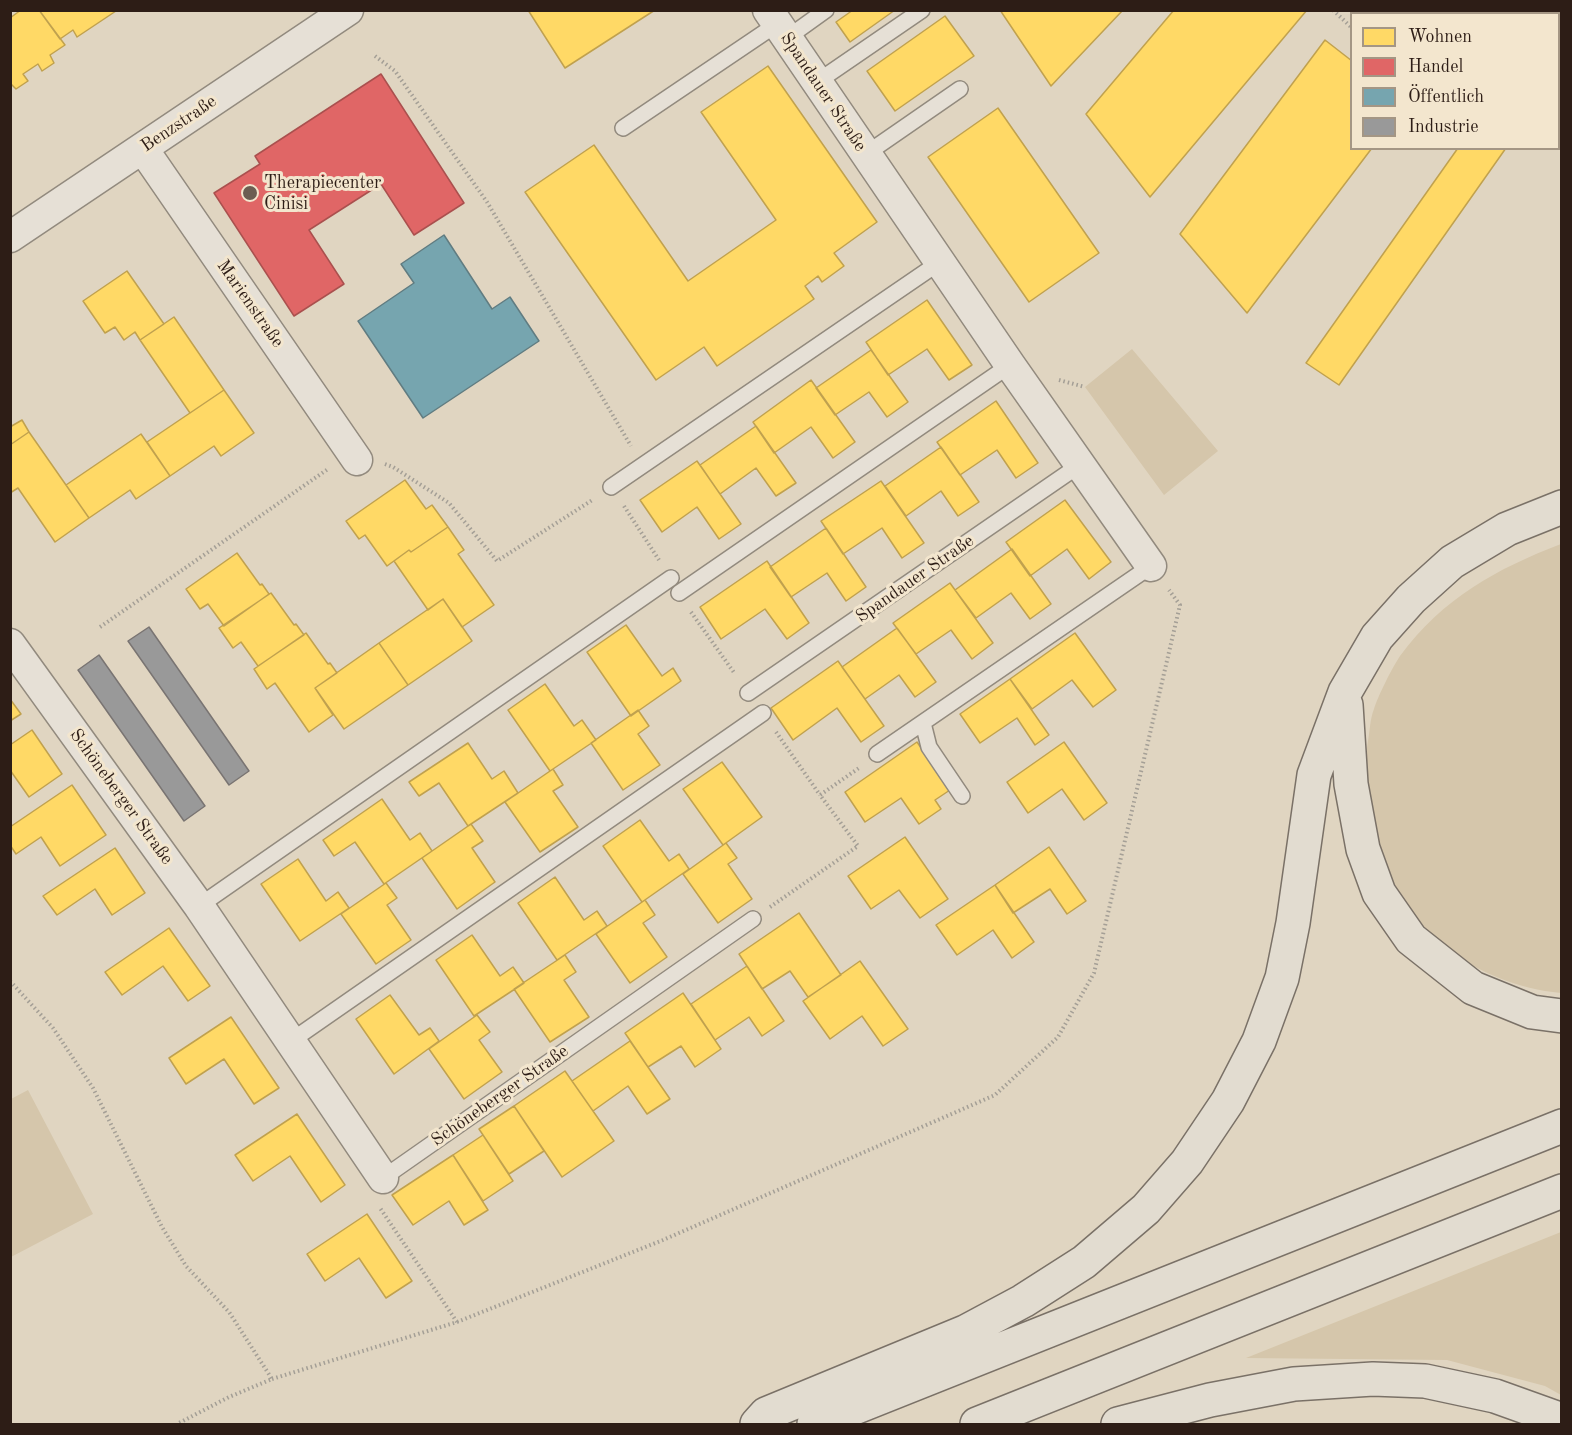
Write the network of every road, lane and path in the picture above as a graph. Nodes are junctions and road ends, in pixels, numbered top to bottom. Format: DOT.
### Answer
graph roads {
  1 [pos="348,10"];
  2 [pos="826,10"];
  3 [pos="922,10"];
  4 [pos="1333,10"];
  5 [pos="777,24"];
  6 [pos="1350,26"];
  7 [pos="375,56"];
  8 [pos="817,82"];
  9 [pos="960,89"];
  10 [pos="623,128"];
  11 [pos="143,149"];
  12 [pos="866,154"];
  13 [pos="10,237"];
  14 [pos="940,262"];
  15 [pos="1010,365"];
  16 [pos="354,456"];
  17 [pos="1081,464"];
  18 [pos="642,465"];
  19 [pos="611,487"];
  20 [pos="1562,507"];
  21 [pos="1151,566"];
  22 [pos="670,578"];
  23 [pos="679,593"];
  24 [pos="100,627"];
  25 [pos="10,644"];
  26 [pos="1345,692"];
  27 [pos="748,693"];
  28 [pos="763,713"];
  29 [pos="923,723"];
  30 [pos="877,754"];
  31 [pos="820,795"];
  32 [pos="963,795"];
  33 [pos="199,906"];
  34 [pos="753,919"];
  35 [pos="10,981"];
  36 [pos="1562,1016"];
  37 [pos="291,1041"];
  38 [pos="1562,1126"];
  39 [pos="384,1178"];
  40 [pos="1562,1191"];
  41 [pos="458,1322"];
  42 [pos="272,1379"];
  43 [pos="1562,1420"];
  44 [pos="177,1425"];
  45 [pos="757,1425"];
  46 [pos="814,1425"];
  47 [pos="977,1425"];
  48 [pos="1118,1425"];
  1 -- 11 [label="street, Benzstraße"];
  2 -- 5 [label="lane"];
  3 -- 8 [label="lane"];
  4 -- 6 [label="path"];
  5 -- 8 [label="street, Spandauer Straße"];
  5 -- 10 [label="lane"];
  7 -- 18 [label="path"];
  8 -- 12 [label="street, Spandauer Straße"];
  9 -- 12 [label="lane"];
  11 -- 13 [label="street, Benzstraße"];
  11 -- 16 [label="street, Marienstraße"];
  12 -- 14 [label="street, Spandauer Straße"];
  14 -- 15 [label="street, Spandauer Straße"];
  14 -- 18 [label="lane"];
  15 -- 17 [label="street, Spandauer Straße"];
  15 -- 23 [label="lane"];
  16 -- 19 [label="path"];
  16 -- 24 [label="path"];
  17 -- 21 [label="street, Spandauer Straße"];
  17 -- 27 [label="lane, Spandauer Straße"];
  18 -- 19 [label="lane"];
  19 -- 22 [label="path"];
  20 -- 26 [label="highway"];
  21 -- 29 [label="lane"];
  21 -- 41 [label="path"];
  22 -- 33 [label="lane"];
  23 -- 27 [label="path"];
  25 -- 33 [label="street, Schöneberger Straße"];
  26 -- 36 [label="highway"];
  26 -- 45 [label="highway"];
  28 -- 31 [label="path"];
  28 -- 37 [label="lane"];
  29 -- 30 [label="lane"];
  29 -- 32 [label="lane"];
  30 -- 31 [label="path"];
  31 -- 34 [label="path"];
  33 -- 37 [label="street, Schöneberger Straße"];
  34 -- 39 [label="lane, Schöneberger Straße"];
  35 -- 42 [label="path"];
  37 -- 39 [label="street, Schöneberger Straße"];
  38 -- 46 [label="highway"];
  39 -- 41 [label="path"];
  40 -- 47 [label="highway"];
  41 -- 42 [label="path"];
  42 -- 44 [label="path"];
  43 -- 48 [label="highway"];
}
